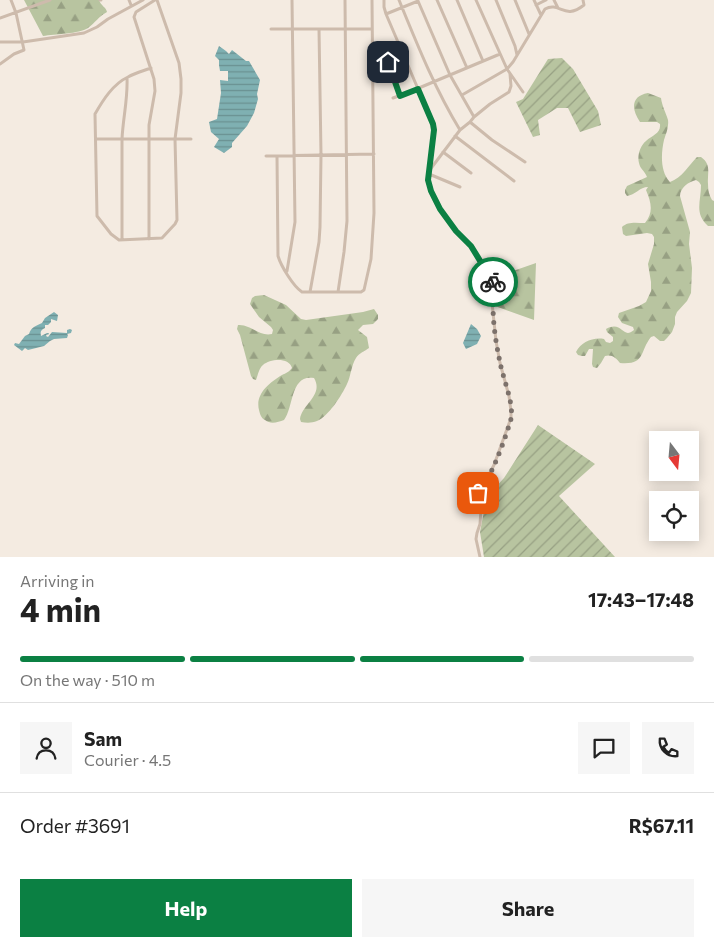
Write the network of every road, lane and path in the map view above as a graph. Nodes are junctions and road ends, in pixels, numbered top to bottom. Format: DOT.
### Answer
graph roads {
  1 [pos="11,0"];
  2 [pos="50,0"];
  3 [pos="129,0"];
  4 [pos="142,0"];
  5 [pos="156,0"];
  6 [pos="292,0"];
  7 [pos="345,0"];
  8 [pos="372,0"];
  9 [pos="384,0"];
  10 [pos="399,0"];
  11 [pos="419,0"];
  12 [pos="437,0"];
  13 [pos="457,0"];
  14 [pos="476,0"];
  15 [pos="496,0"];
  16 [pos="515,0"];
  17 [pos="534,0"];
  18 [pos="546,0"];
  19 [pos="554,0"];
  20 [pos="583,0"];
  21 [pos="131,5"];
  22 [pos="536,5"];
  23 [pos="402,8"];
  24 [pos="558,8"];
  25 [pos="16,13"];
  26 [pos="386,14"];
  27 [pos="541,16"];
  28 [pos="0,18"];
  29 [pos="271,29"];
  30 [pos="292,29"];
  31 [pos="319,29"];
  32 [pos="346,29"];
  33 [pos="372,29"];
  34 [pos="530,35"];
  35 [pos="0,42"];
  36 [pos="23,42"];
  37 [pos="500,54"];
  38 [pos="517,55"];
  39 [pos="483,61"];
  40 [pos="388,62"];
  41 [pos="0,64"];
  42 [pos="151,68"];
  43 [pos="467,68"];
  44 [pos="507,69"];
  45 [pos="510,74"];
  46 [pos="450,75"];
  47 [pos="127,77"];
  48 [pos="434,82"];
  49 [pos="418,89"];
  50 [pos="523,92"];
  51 [pos="462,95"];
  52 [pos="400,96"];
  53 [pos="393,98"];
  54 [pos="474,118"];
  55 [pos="470,122"];
  56 [pos="460,130"];
  57 [pos="455,136"];
  58 [pos="149,138"];
  59 [pos="190,138"];
  60 [pos="96,139"];
  61 [pos="122,139"];
  62 [pos="175,139"];
  63 [pos="443,152"];
  64 [pos="374,154"];
  65 [pos="294,155"];
  66 [pos="321,155"];
  67 [pos="346,155"];
  68 [pos="266,156"];
  69 [pos="277,156"];
  70 [pos="525,162"];
  71 [pos="429,173"];
  72 [pos="470,173"];
  73 [pos="514,181"];
  74 [pos="460,187"];
  75 [pos="149,239"];
  76 [pos="122,240"];
  77 [pos="286,272"];
  78 [pos="310,292"];
  79 [pos="338,292"];
  80 [pos="480,557"];
  1 -- 25 [label="street"];
  2 -- 25 [label="street"];
  3 -- 21 [label="street"];
  4 -- 21 [label="street"];
  5 -- 42 [label="street"];
  5 -- 62 [label="street"];
  6 -- 30 [label="street"];
  7 -- 32 [label="street"];
  8 -- 33 [label="street"];
  9 -- 26 [label="street"];
  10 -- 23 [label="street"];
  11 -- 23 [label="street"];
  11 -- 46 [label="street"];
  12 -- 43 [label="street"];
  13 -- 39 [label="street"];
  14 -- 37 [label="street"];
  15 -- 38 [label="street"];
  16 -- 34 [label="street"];
  17 -- 22 [label="street"];
  18 -- 22 [label="street"];
  19 -- 24 [label="street"];
  20 -- 24 [label="street"];
  21 -- 36 [label="street"];
  22 -- 27 [label="street"];
  23 -- 26 [label="street"];
  23 -- 48 [label="street"];
  24 -- 27 [label="street"];
  25 -- 28 [label="street"];
  25 -- 36 [label="street"];
  26 -- 49 [label="street"];
  27 -- 34 [label="street"];
  29 -- 30 [label="street"];
  30 -- 31 [label="street"];
  30 -- 65 [label="street"];
  31 -- 32 [label="street"];
  31 -- 66 [label="street"];
  32 -- 33 [label="street"];
  32 -- 67 [label="street"];
  33 -- 64 [label="street"];
  34 -- 38 [label="street"];
  35 -- 36 [label="street"];
  36 -- 41 [label="street"];
  37 -- 39 [label="street"];
  37 -- 44 [label="street"];
  38 -- 44 [label="street"];
  39 -- 43 [label="street"];
  40 -- 52 [label="street"];
  42 -- 47 [label="street"];
  42 -- 58 [label="street"];
  43 -- 46 [label="street"];
  44 -- 45 [label="street"];
  44 -- 51 [label="street"];
  45 -- 50 [label="street"];
  45 -- 54 [label="street"];
  46 -- 48 [label="street"];
  46 -- 51 [label="street"];
  47 -- 60 [label="street"];
  47 -- 61 [label="street"];
  48 -- 49 [label="street"];
  48 -- 56 [label="street"];
  49 -- 52 [label="street"];
  49 -- 71 [label="street"];
  51 -- 54 [label="street"];
  52 -- 53 [label="street"];
  54 -- 55 [label="street"];
  55 -- 56 [label="street"];
  55 -- 70 [label="street"];
  56 -- 57 [label="street"];
  57 -- 63 [label="street"];
  57 -- 73 [label="street"];
  58 -- 61 [label="street"];
  58 -- 62 [label="street"];
  58 -- 75 [label="street"];
  59 -- 62 [label="street"];
  60 -- 61 [label="street"];
  60 -- 76 [label="street"];
  61 -- 76 [label="street"];
  62 -- 75 [label="street"];
  63 -- 71 [label="street"];
  63 -- 72 [label="street"];
  64 -- 67 [label="street"];
  64 -- 79 [label="street"];
  65 -- 66 [label="street"];
  65 -- 69 [label="street"];
  65 -- 77 [label="street"];
  66 -- 67 [label="street"];
  66 -- 78 [label="street"];
  67 -- 79 [label="street"];
  68 -- 69 [label="street"];
  69 -- 77 [label="street"];
  71 -- 74 [label="street"];
  71 -- 80 [label="street"];
  75 -- 76 [label="street"];
  77 -- 78 [label="street"];
  78 -- 79 [label="street"];
}
